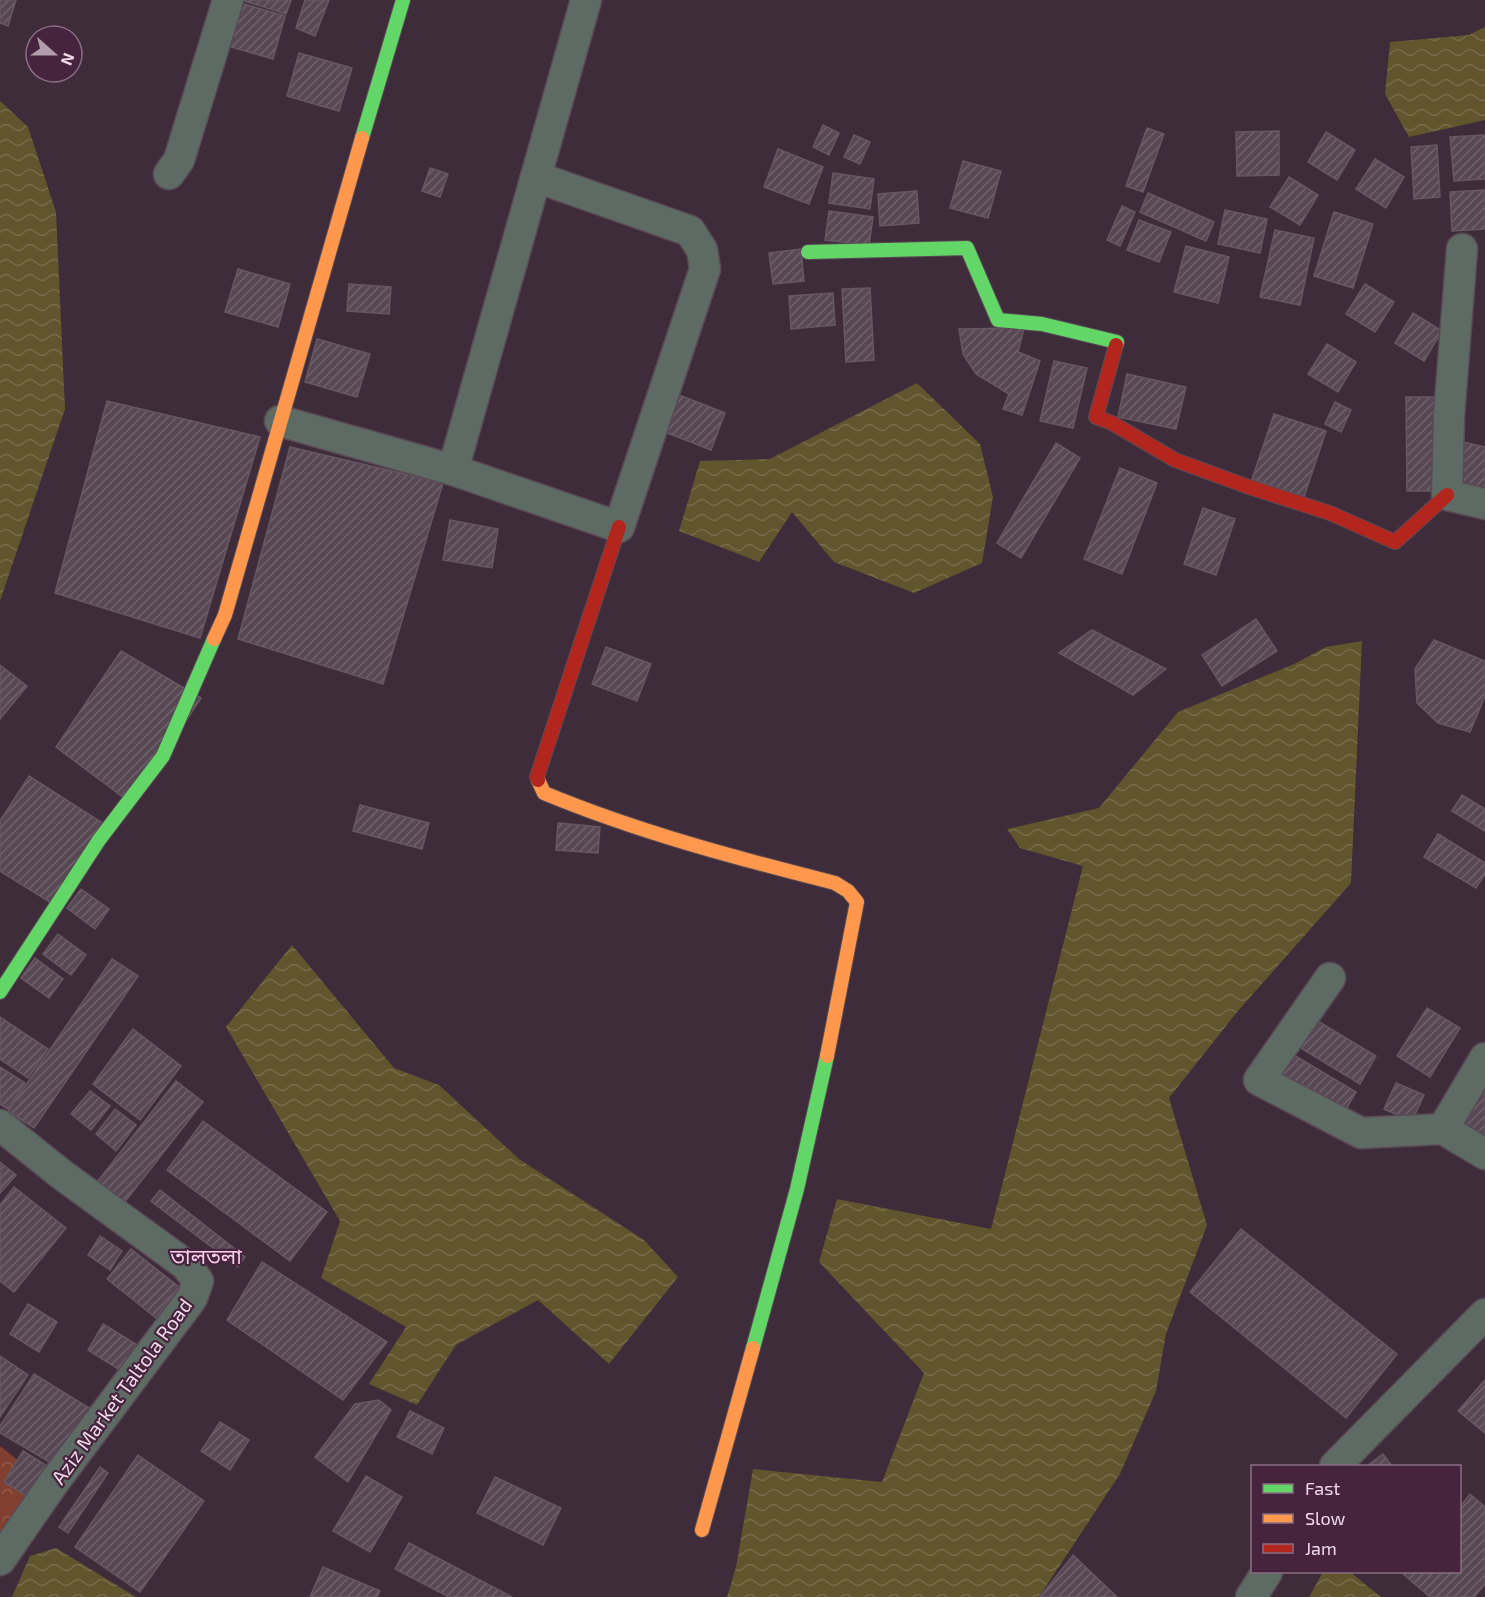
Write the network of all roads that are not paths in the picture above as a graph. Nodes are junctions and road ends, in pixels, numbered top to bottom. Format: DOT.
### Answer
graph roads {
  1 [pos="228,0"];
  2 [pos="404,0"];
  3 [pos="586,0"];
  4 [pos="169,174"];
  5 [pos="536,177"];
  6 [pos="1462,249"];
  7 [pos="808,252"];
  8 [pos="280,421"];
  9 [pos="453,470"];
  10 [pos="1447,495"];
  11 [pos="1485,504"];
  12 [pos="619,526"];
  13 [pos="1330,978"];
  14 [pos="0,992"];
  15 [pos="1485,1059"];
  16 [pos="0,1125"];
  17 [pos="1443,1129"];
  18 [pos="1485,1154"];
  19 [pos="1485,1314"];
  20 [pos="1337,1465"];
  21 [pos="702,1530"];
  22 [pos="0,1560"];
  23 [pos="1266,1573"];
  24 [pos="1251,1597"];
  1 -- 4 [label="street"];
  2 -- 8 [label="street"];
  3 -- 5 [label="street"];
  5 -- 9 [label="street"];
  5 -- 12 [label="street"];
  6 -- 10 [label="street"];
  7 -- 10 [label="street"];
  8 -- 9 [label="street"];
  8 -- 14 [label="street"];
  9 -- 12 [label="street"];
  10 -- 11 [label="street"];
  12 -- 21 [label="street"];
  13 -- 17 [label="street"];
  15 -- 17 [label="street"];
  16 -- 22 [label="street, Aziz Market Taltola Road"];
  17 -- 18 [label="street"];
  19 -- 20 [label="street"];
  23 -- 24 [label="street"];
}
